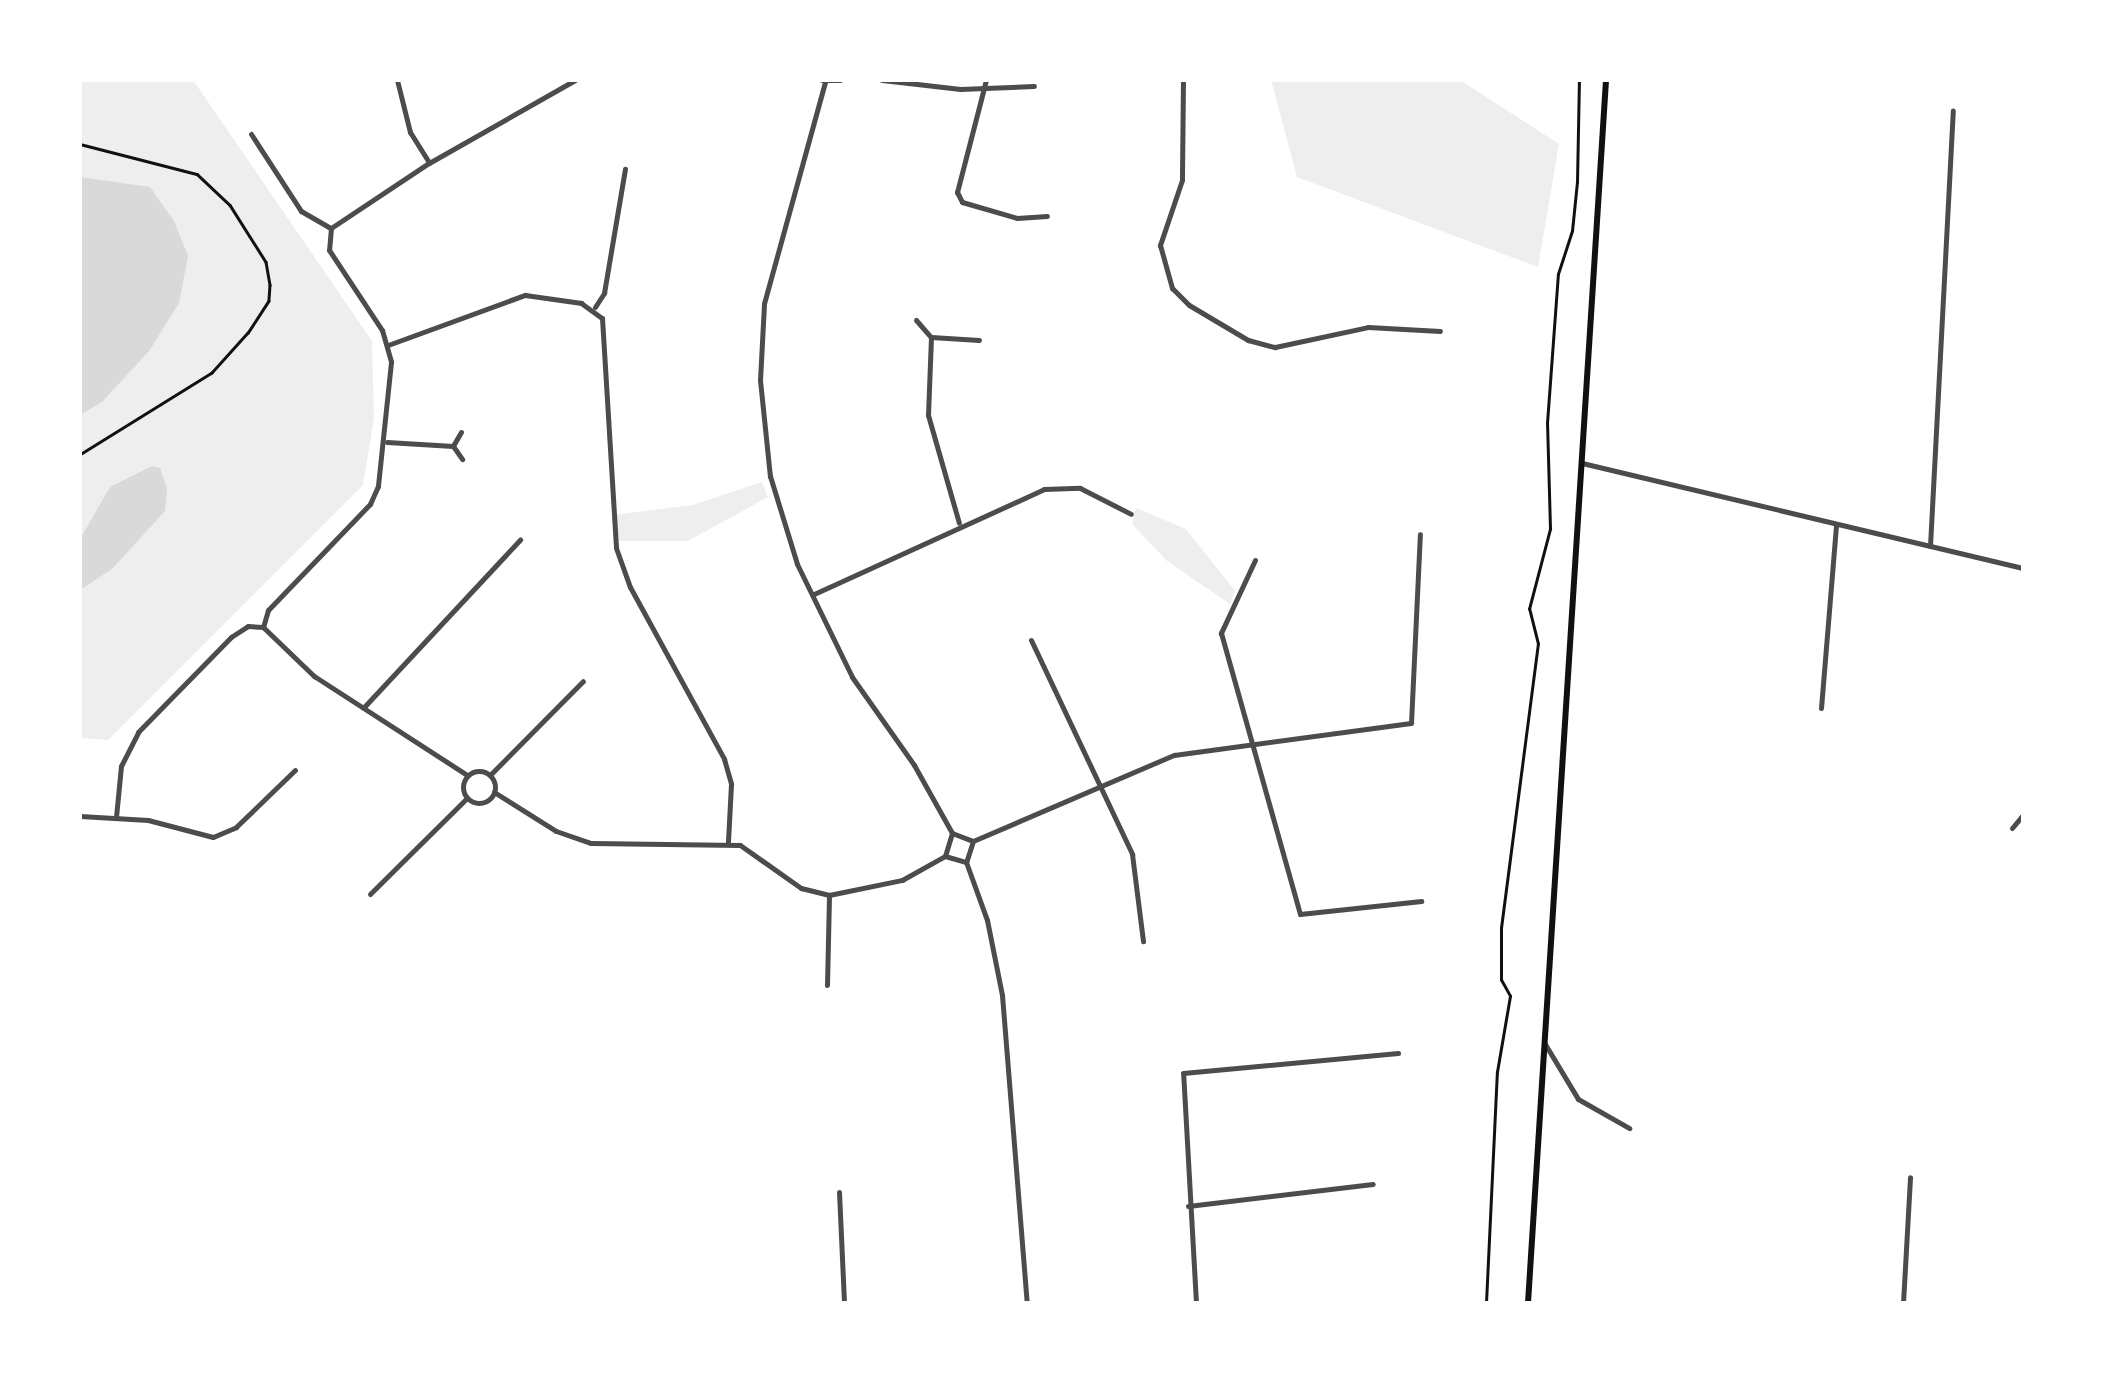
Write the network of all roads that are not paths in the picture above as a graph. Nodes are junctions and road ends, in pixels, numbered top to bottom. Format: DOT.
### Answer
graph roads {
  1 [pos="397,80"];
  2 [pos="575,80"];
  3 [pos="840,80"];
  4 [pos="882,80"];
  5 [pos="986,80"];
  6 [pos="1183,80"];
  7 [pos="1606,80"];
  8 [pos="823,81"];
  9 [pos="1034,86"];
  10 [pos="983,89"];
  11 [pos="1953,111"];
  12 [pos="252,134"];
  13 [pos="429,162"];
  14 [pos="624,169"];
  15 [pos="1046,216"];
  16 [pos="331,228"];
  17 [pos="595,308"];
  18 [pos="916,320"];
  19 [pos="1440,331"];
  20 [pos="930,337"];
  21 [pos="978,340"];
  22 [pos="388,345"];
  23 [pos="460,432"];
  24 [pos="388,442"];
  25 [pos="452,446"];
  26 [pos="462,459"];
  27 [pos="1582,463"];
  28 [pos="1130,514"];
  29 [pos="960,524"];
  30 [pos="1836,526"];
  31 [pos="1420,534"];
  32 [pos="520,540"];
  33 [pos="1930,546"];
  34 [pos="1256,560"];
  35 [pos="2023,568"];
  36 [pos="812,594"];
  37 [pos="263,627"];
  38 [pos="1031,640"];
  39 [pos="583,681"];
  40 [pos="364,707"];
  41 [pos="1821,708"];
  42 [pos="1253,745"];
  43 [pos="296,770"];
  44 [pos="468,775"];
  45 [pos="490,775"];
  46 [pos="1102,784"];
  47 [pos="494,792"];
  48 [pos="467,798"];
  49 [pos="2023,815"];
  50 [pos="80,816"];
  51 [pos="116,817"];
  52 [pos="2012,828"];
  53 [pos="952,834"];
  54 [pos="974,841"];
  55 [pos="728,842"];
  56 [pos="945,856"];
  57 [pos="966,862"];
  58 [pos="370,894"];
  59 [pos="829,895"];
  60 [pos="1422,901"];
  61 [pos="1142,941"];
  62 [pos="827,985"];
  63 [pos="1545,1044"];
  64 [pos="1398,1053"];
  65 [pos="1629,1128"];
  66 [pos="1910,1178"];
  67 [pos="1373,1184"];
  68 [pos="839,1192"];
  69 [pos="1188,1206"];
  70 [pos="844,1303"];
  71 [pos="1026,1303"];
  72 [pos="1196,1303"];
  73 [pos="1528,1303"];
  74 [pos="1903,1303"];
  1 -- 13 [label="street"];
  2 -- 13 [label="street"];
  3 -- 8 [label="street"];
  4 -- 10 [label="street"];
  5 -- 10 [label="street"];
  6 -- 19 [label="street"];
  7 -- 27 [label="main road"];
  8 -- 36 [label="street"];
  9 -- 10 [label="street"];
  10 -- 15 [label="street"];
  11 -- 33 [label="street"];
  12 -- 16 [label="street"];
  13 -- 16 [label="street"];
  14 -- 17 [label="street"];
  16 -- 22 [label="street"];
  17 -- 22 [label="street"];
  17 -- 55 [label="street"];
  18 -- 20 [label="street"];
  20 -- 21 [label="street"];
  20 -- 29 [label="street"];
  22 -- 24 [label="street"];
  23 -- 25 [label="street"];
  24 -- 25 [label="street"];
  24 -- 37 [label="street"];
  25 -- 26 [label="street"];
  27 -- 30 [label="street"];
  27 -- 63 [label="main road"];
  28 -- 29 [label="street"];
  29 -- 36 [label="street"];
  30 -- 33 [label="street"];
  30 -- 41 [label="street"];
  31 -- 42 [label="street"];
  32 -- 40 [label="street"];
  33 -- 35 [label="street"];
  34 -- 42 [label="street"];
  36 -- 53 [label="street"];
  37 -- 40 [label="street"];
  37 -- 51 [label="street"];
  38 -- 46 [label="street"];
  39 -- 45 [label="street"];
  40 -- 44 [label="street"];
  42 -- 46 [label="street"];
  42 -- 60 [label="street"];
  43 -- 51 [label="street"];
  44 -- 45 [label="street"];
  44 -- 48 [label="street"];
  45 -- 47 [label="street"];
  46 -- 54 [label="street"];
  46 -- 61 [label="street"];
  47 -- 48 [label="street"];
  47 -- 55 [label="street"];
  48 -- 58 [label="street"];
  49 -- 52 [label="street"];
  50 -- 51 [label="street"];
  53 -- 54 [label="street"];
  53 -- 56 [label="street"];
  54 -- 57 [label="street"];
  55 -- 59 [label="street"];
  56 -- 57 [label="street"];
  56 -- 59 [label="street"];
  57 -- 71 [label="street"];
  59 -- 62 [label="street"];
  63 -- 65 [label="street"];
  63 -- 73 [label="main road"];
  64 -- 69 [label="street"];
  66 -- 74 [label="street"];
  67 -- 69 [label="street"];
  68 -- 70 [label="street"];
  69 -- 72 [label="street"];
}
